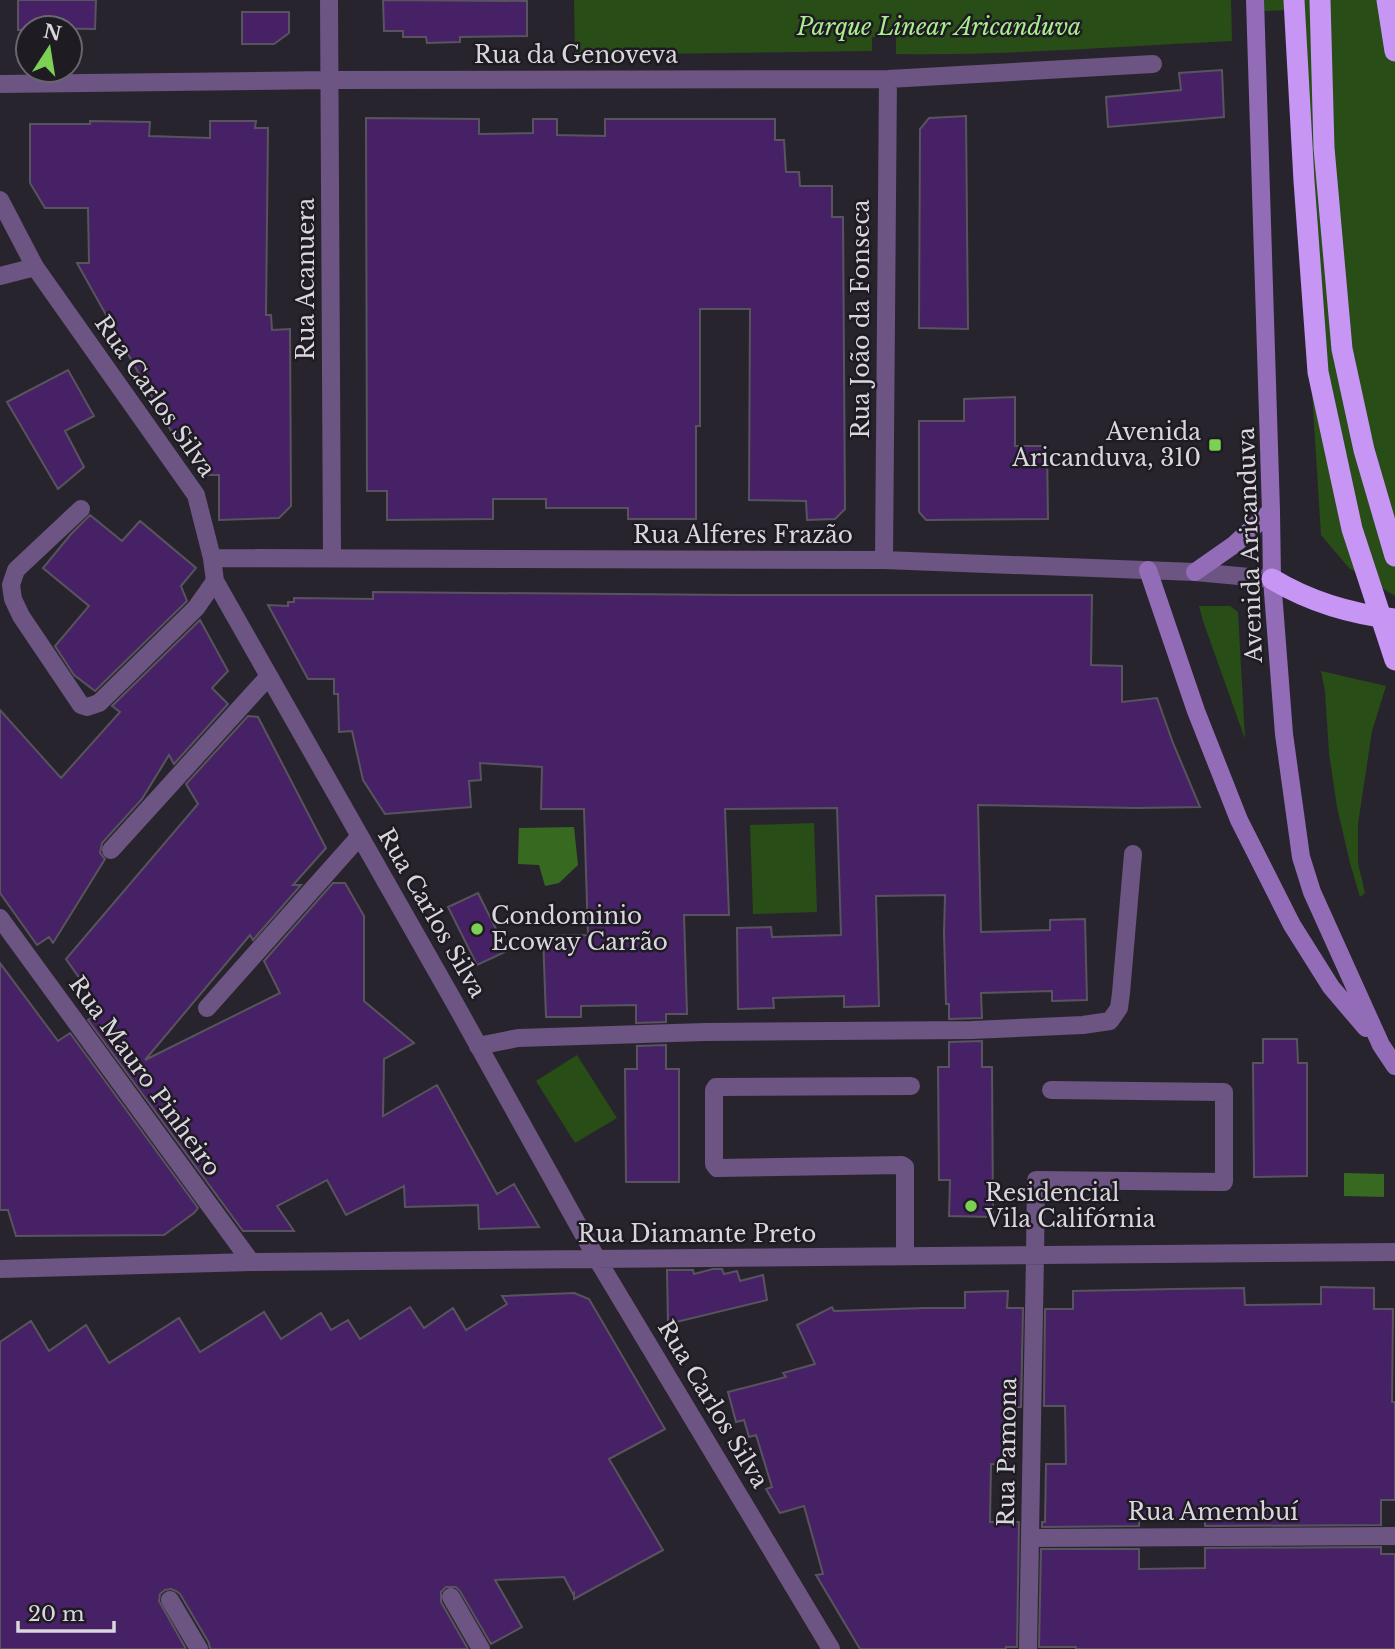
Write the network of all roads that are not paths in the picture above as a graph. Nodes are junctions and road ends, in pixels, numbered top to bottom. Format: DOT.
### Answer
graph roads {
  1 [pos="330,0"];
  2 [pos="1255,0"];
  3 [pos="1294,0"];
  4 [pos="1320,0"];
  5 [pos="1387,0"];
  6 [pos="1395,51"];
  7 [pos="1153,64"];
  8 [pos="888,79"];
  9 [pos="330,80"];
  10 [pos="0,84"];
  11 [pos="0,200"];
  12 [pos="35,267"];
  13 [pos="0,276"];
  14 [pos="81,509"];
  15 [pos="1271,511"];
  16 [pos="1395,556"];
  17 [pos="212,558"];
  18 [pos="332,558"];
  19 [pos="884,560"];
  20 [pos="1148,570"];
  21 [pos="1195,572"];
  22 [pos="1272,579"];
  23 [pos="215,580"];
  24 [pos="1395,619"];
  25 [pos="1395,660"];
  26 [pos="269,676"];
  27 [pos="360,836"];
  28 [pos="111,850"];
  29 [pos="1133,853"];
  30 [pos="0,918"];
  31 [pos="207,1008"];
  32 [pos="1381,1045"];
  33 [pos="478,1046"];
  34 [pos="1395,1066"];
  35 [pos="911,1086"];
  36 [pos="1051,1090"];
  37 [pos="1395,1252"];
  38 [pos="1035,1255"];
  39 [pos="905,1256"];
  40 [pos="597,1259"];
  41 [pos="251,1262"];
  42 [pos="0,1269"];
  43 [pos="1395,1536"];
  44 [pos="1030,1538"];
  45 [pos="452,1597"];
  46 [pos="170,1600"];
  47 [pos="199,1649"];
  48 [pos="481,1649"];
  49 [pos="831,1649"];
  50 [pos="1028,1649"];
  1 -- 9 [label="street, Rua Acanuera"];
  2 -- 15 [label="main road, Avenida Aricanduva"];
  3 -- 25 [label="highway, bridge"];
  4 -- 16 [label="highway"];
  5 -- 6 [label="highway"];
  7 -- 8 [label="street, Rua da Genoveva"];
  8 -- 9 [label="street, Rua da Genoveva"];
  8 -- 19 [label="street, Rua João da Fonseca"];
  9 -- 10 [label="street, Rua da Genoveva"];
  9 -- 18 [label="street, Rua Acanuera"];
  11 -- 12 [label="street, Rua Carlos Silva"];
  12 -- 13 [label="street"];
  12 -- 17 [label="street, Rua Carlos Silva"];
  14 -- 23 [label="street"];
  15 -- 21 [label="main road"];
  15 -- 22 [label="main road, Avenida Aricanduva"];
  17 -- 18 [label="street, Rua Alferes Frazão"];
  17 -- 23 [label="street, Rua Carlos Silva"];
  18 -- 19 [label="street, Rua Alferes Frazão"];
  19 -- 20 [label="street, Rua Alferes Frazão"];
  20 -- 21 [label="street, Rua Alferes Frazão"];
  20 -- 32 [label="main road"];
  21 -- 22 [label="street, Rua Alferes Frazão"];
  22 -- 24 [label="highway"];
  22 -- 32 [label="main road, Avenida Aricanduva"];
  23 -- 26 [label="street, Rua Carlos Silva"];
  26 -- 27 [label="street, Rua Carlos Silva"];
  26 -- 28 [label="street"];
  27 -- 31 [label="street"];
  27 -- 33 [label="street, Rua Carlos Silva"];
  29 -- 33 [label="street"];
  30 -- 41 [label="street, Rua Mauro Pinheiro"];
  32 -- 34 [label="main road, Avenida Aricanduva"];
  33 -- 40 [label="street, Rua Carlos Silva"];
  35 -- 39 [label="street"];
  36 -- 38 [label="street, Rua Pamona"];
  37 -- 38 [label="street, Rua Diamante Preto"];
  38 -- 39 [label="street, Rua Diamante Preto"];
  38 -- 44 [label="street, Rua Pamona"];
  39 -- 40 [label="street, Rua Diamante Preto"];
  40 -- 41 [label="street, Rua Diamante Preto"];
  40 -- 49 [label="street, Rua Carlos Silva"];
  41 -- 42 [label="street, Rua Diamante Preto"];
  43 -- 44 [label="street, Rua Amembuí"];
  44 -- 50 [label="street, Rua Pamona"];
  45 -- 48 [label="street"];
  46 -- 47 [label="street"];
}
